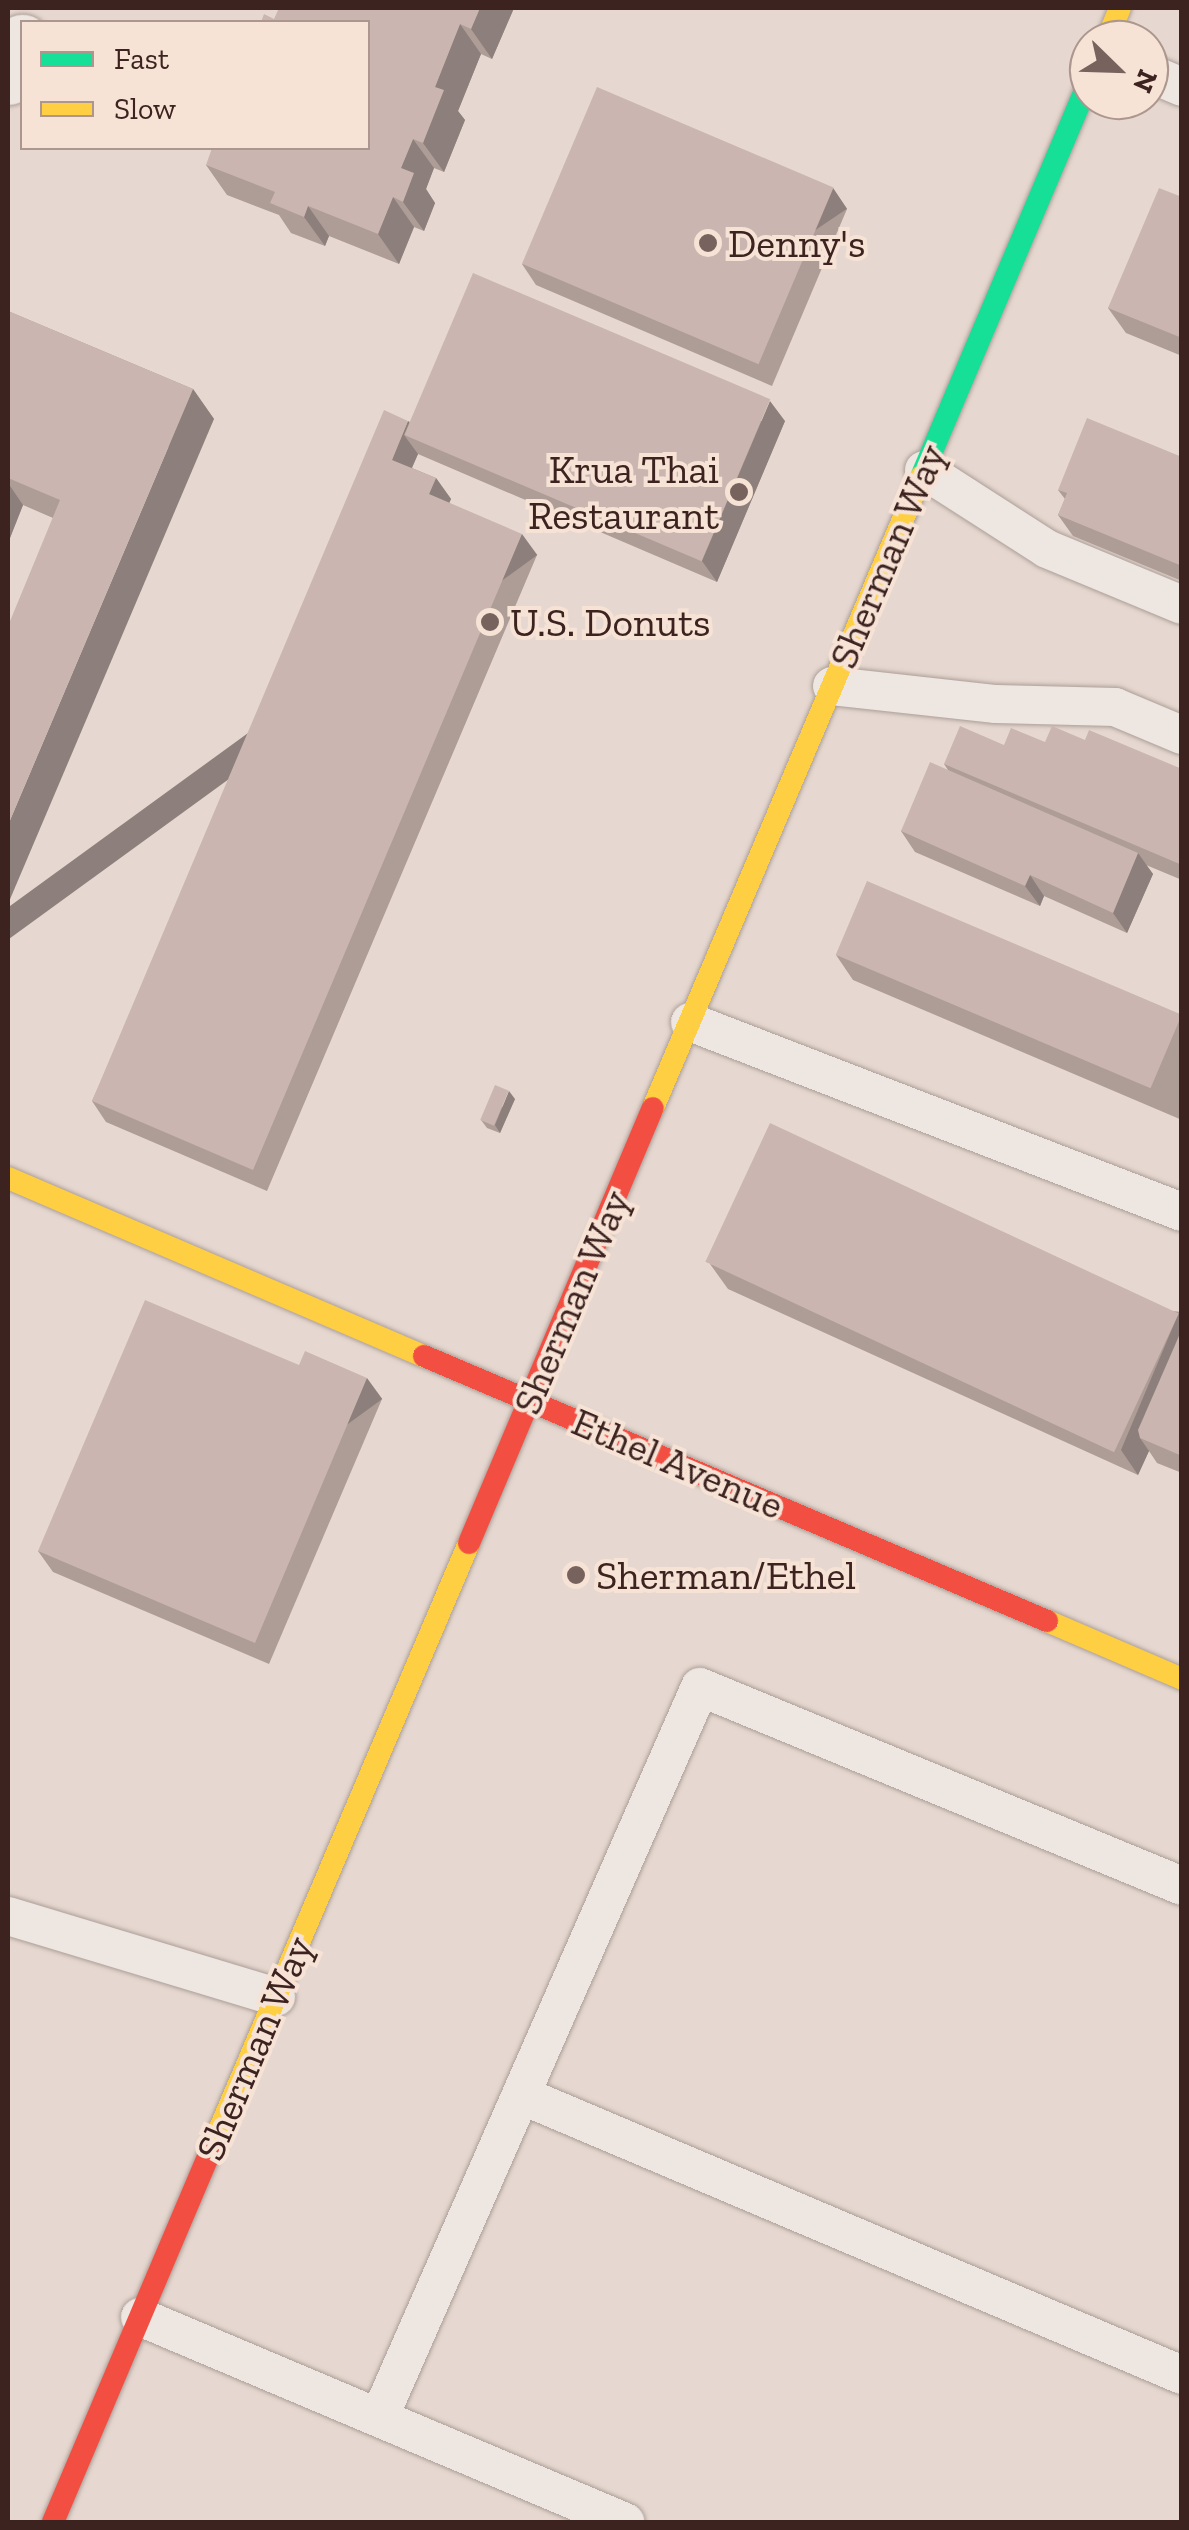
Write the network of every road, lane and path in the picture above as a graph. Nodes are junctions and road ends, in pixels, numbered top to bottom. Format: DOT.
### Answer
graph roads {
  1 [pos="20,47"];
  2 [pos="8,77"];
  3 [pos="1073,120"];
  4 [pos="924,470"];
  5 [pos="1182,605"];
  6 [pos="832,686"];
  7 [pos="1182,735"];
  8 [pos="690,1022"];
  9 [pos="8,1178"];
  10 [pos="1182,1212"];
  11 [pos="530,1400"];
  12 [pos="1182,1679"];
  13 [pos="1182,1886"];
  14 [pos="8,1916"];
  15 [pos="276,1997"];
  16 [pos="521,2095"];
  17 [pos="140,2317"];
  18 [pos="1182,2374"];
  19 [pos="378,2418"];
  20 [pos="53,2522"];
  21 [pos="624,2522"];
  1 -- 2 [label="street"];
  3 -- 4 [label="main road, Sherman Way"];
  4 -- 5 [label="lane"];
  4 -- 6 [label="main road, Sherman Way"];
  6 -- 7 [label="lane"];
  6 -- 8 [label="main road, Sherman Way"];
  8 -- 10 [label="lane"];
  8 -- 11 [label="main road, Sherman Way"];
  9 -- 11 [label="main road, Ethel Avenue"];
  11 -- 12 [label="main road, Ethel Avenue"];
  11 -- 15 [label="main road, Sherman Way"];
  13 -- 16 [label="lane"];
  14 -- 15 [label="lane"];
  15 -- 17 [label="main road, Sherman Way"];
  16 -- 18 [label="lane"];
  16 -- 19 [label="lane"];
  17 -- 19 [label="lane"];
  17 -- 20 [label="main road, Sherman Way"];
  19 -- 21 [label="lane"];
}
